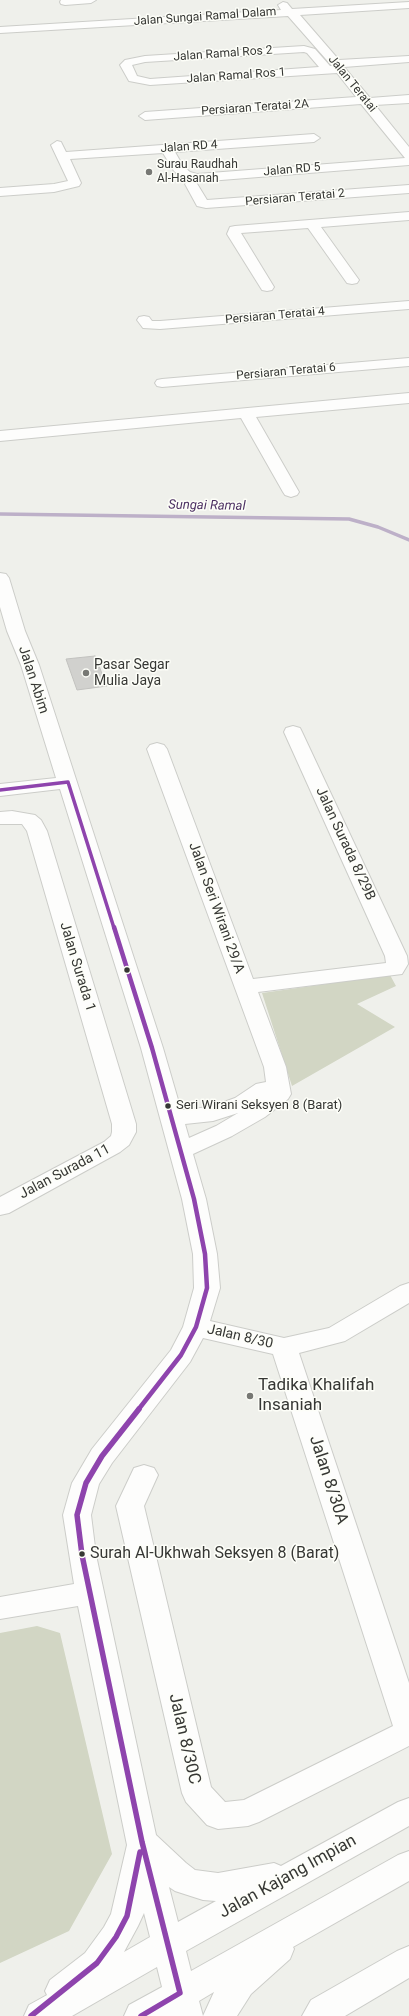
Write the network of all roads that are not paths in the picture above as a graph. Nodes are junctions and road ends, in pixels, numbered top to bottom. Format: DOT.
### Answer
graph roads {
  1 [pos="91,0"];
  2 [pos="65,2"];
  3 [pos="330,3"];
  4 [pos="409,4"];
  5 [pos="289,7"];
  6 [pos="0,30"];
  7 [pos="213,55"];
  8 [pos="409,59"];
  9 [pos="334,67"];
  10 [pos="228,76"];
  11 [pos="133,79"];
  12 [pos="236,88"];
  13 [pos="409,99"];
  14 [pos="366,101"];
  15 [pos="145,116"];
  16 [pos="404,142"];
  17 [pos="56,144"];
  18 [pos="167,149"];
  19 [pos="409,155"];
  20 [pos="63,156"];
  21 [pos="409,161"];
  22 [pos="336,166"];
  23 [pos="191,184"];
  24 [pos="409,188"];
  25 [pos="0,192"];
  26 [pos="408,218"];
  27 [pos="312,224"];
  28 [pos="352,280"];
  29 [pos="267,287"];
  30 [pos="409,305"];
  31 [pos="144,320"];
  32 [pos="409,362"];
  33 [pos="162,383"];
  34 [pos="409,398"];
  35 [pos="246,413"];
  36 [pos="0,436"];
  37 [pos="291,492"];
  38 [pos="0,578"];
  39 [pos="293,732"];
  40 [pos="157,749"];
  41 [pos="68,782"];
  42 [pos="0,790"];
  43 [pos="6,818"];
  44 [pos="246,987"];
  45 [pos="275,1067"];
  46 [pos="172,1118"];
  47 [pos="124,1132"];
  48 [pos="181,1150"];
  49 [pos="0,1207"];
  50 [pos="409,1292"];
  51 [pos="196,1327"];
  52 [pos="284,1347"];
  53 [pos="144,1475"];
  54 [pos="90,1593"];
  55 [pos="0,1608"];
  56 [pos="409,1728"];
  57 [pos="409,1732"];
  58 [pos="409,1811"];
  59 [pos="142,1842"];
  60 [pos="409,1865"];
  61 [pos="300,1870"];
  62 [pos="324,1912"];
  63 [pos="168,1944"];
  64 [pos="409,1961"];
  65 [pos="183,2005"];
  66 [pos="31,2016"];
  67 [pos="41,2016"];
  68 [pos="141,2016"];
  69 [pos="220,2016"];
  70 [pos="319,2016"];
  1 -- 2 [label="street"];
  3 -- 4 [label="street, Jalan Sungai Ramal Dalam"];
  3 -- 5 [label="street, Jalan Sungai Ramal Dalam"];
  5 -- 6 [label="street, Jalan Sungai Ramal Dalam"];
  5 -- 9 [label="street, Jalan Teratai"];
  7 -- 9 [label="street, Jalan Ramal Ros 2"];
  7 -- 10 [label="street"];
  7 -- 11 [label="street, Jalan Ramal Ros 2"];
  8 -- 9 [label="street, Jalan Ramal Ros 1"];
  9 -- 10 [label="street, Jalan Ramal Ros 1"];
  9 -- 14 [label="street, Jalan Teratai"];
  10 -- 11 [label="street, Jalan Ramal Ros 1"];
  10 -- 12 [label="street"];
  13 -- 14 [label="street, Persiaran Teratai 2A"];
  14 -- 15 [label="street, Persiaran Teratai 2A"];
  14 -- 16 [label="street, Jalan Teratai"];
  16 -- 19 [label="street, Jalan Teratai"];
  17 -- 20 [label="street"];
  18 -- 20 [label="street, Jalan RD 4"];
  18 -- 22 [label="street, Jalan RD 4"];
  18 -- 22 [label="street, Jalan RD 5"];
  20 -- 25 [label="street"];
  21 -- 22 [label="street, Jalan RD 5"];
  23 -- 24 [label="street, Persiaran Teratai 2"];
  26 -- 27 [label="street"];
  27 -- 28 [label="street"];
  27 -- 29 [label="street"];
  30 -- 31 [label="street, Persiaran Teratai 4"];
  32 -- 33 [label="street, Persiaran Teratai 6"];
  34 -- 35 [label="street"];
  35 -- 36 [label="street"];
  35 -- 37 [label="street"];
  38 -- 41 [label="street, Jalan Abim"];
  39 -- 44 [label="street, Jalan Surada 8/29B"];
  40 -- 44 [label="street, Jalan Seri Wirani 29/A"];
  41 -- 42 [label="street"];
  41 -- 46 [label="street, Jalan Abim"];
  43 -- 47 [label="street, Jalan Surada 1"];
  44 -- 45 [label="street, Jalan Seri Wirani 29/A"];
  45 -- 46 [label="street"];
  45 -- 48 [label="street, Jalan Seri Wirani 29/A"];
  46 -- 48 [label="street, Jalan Abim"];
  47 -- 49 [label="street, Jalan Surada 11"];
  48 -- 51 [label="street, Jalan Abim"];
  50 -- 52 [label="street"];
  51 -- 52 [label="street, Jalan 8/30"];
  51 -- 54 [label="street, Jalan Abim"];
  52 -- 56 [label="street, Jalan 8/30A"];
  53 -- 57 [label="street, Jalan 8/30C"];
  54 -- 55 [label="street"];
  54 -- 59 [label="street, Jalan Abim"];
  58 -- 61 [label="street, Jalan Kajang Impian"];
  59 -- 61 [label="street"];
  59 -- 63 [label="street, Jalan Abim"];
  59 -- 66 [label="street"];
  60 -- 62 [label="street"];
  61 -- 63 [label="street, Jalan Kajang Impian"];
  62 -- 65 [label="street"];
  62 -- 69 [label="street"];
  63 -- 65 [label="street, Jalan Abim"];
  63 -- 67 [label="street, Jalan Kajang Impian"];
  64 -- 70 [label="street"];
  65 -- 68 [label="street"];
}
